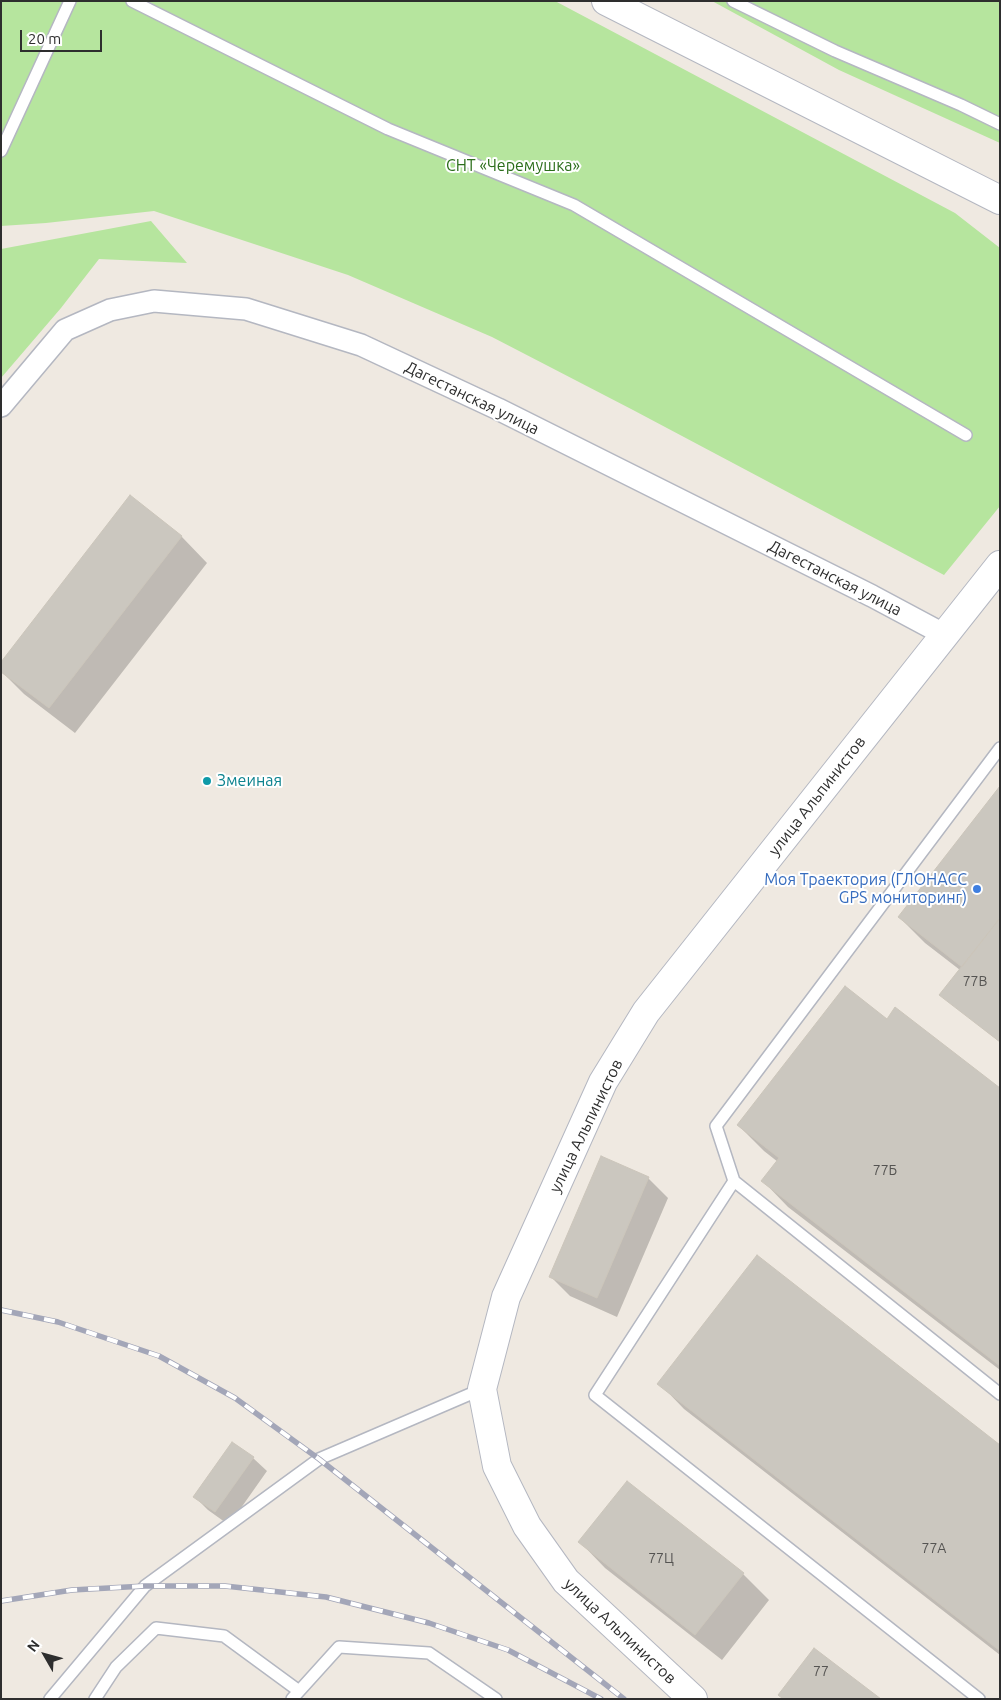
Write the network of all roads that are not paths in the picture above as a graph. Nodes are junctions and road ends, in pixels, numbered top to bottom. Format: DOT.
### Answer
graph roads {
  1 [pos="70,1"];
  2 [pos="132,1"];
  3 [pos="606,1"];
  4 [pos="732,1"];
  5 [pos="1000,124"];
  6 [pos="1,151"];
  7 [pos="937,168"];
  8 [pos="1000,200"];
  9 [pos="1000,210"];
  10 [pos="1,406"];
  11 [pos="966,435"];
  12 [pos="1000,565"];
  13 [pos="945,635"];
  14 [pos="1000,748"];
  15 [pos="734,1181"];
  16 [pos="482,1388"];
  17 [pos="1000,1394"];
  18 [pos="296,1695"];
  19 [pos="50,1699"];
  20 [pos="95,1699"];
  21 [pos="496,1699"];
  22 [pos="693,1699"];
  23 [pos="979,1699"];
  1 -- 6 [label="lane"];
  2 -- 11 [label="lane"];
  3 -- 7 [label="main road"];
  4 -- 5 [label="lane"];
  7 -- 8 [label="main road"];
  7 -- 9 [label="main road"];
  10 -- 13 [label="street, Дагестанская улица"];
  12 -- 13 [label="main road, улица Альпинистов"];
  13 -- 16 [label="main road, улица Альпинистов"];
  14 -- 15 [label="lane"];
  15 -- 17 [label="lane"];
  15 -- 23 [label="lane"];
  16 -- 19 [label="lane"];
  16 -- 22 [label="main road, улица Альпинистов"];
  18 -- 20 [label="lane"];
  18 -- 21 [label="lane"];
}
